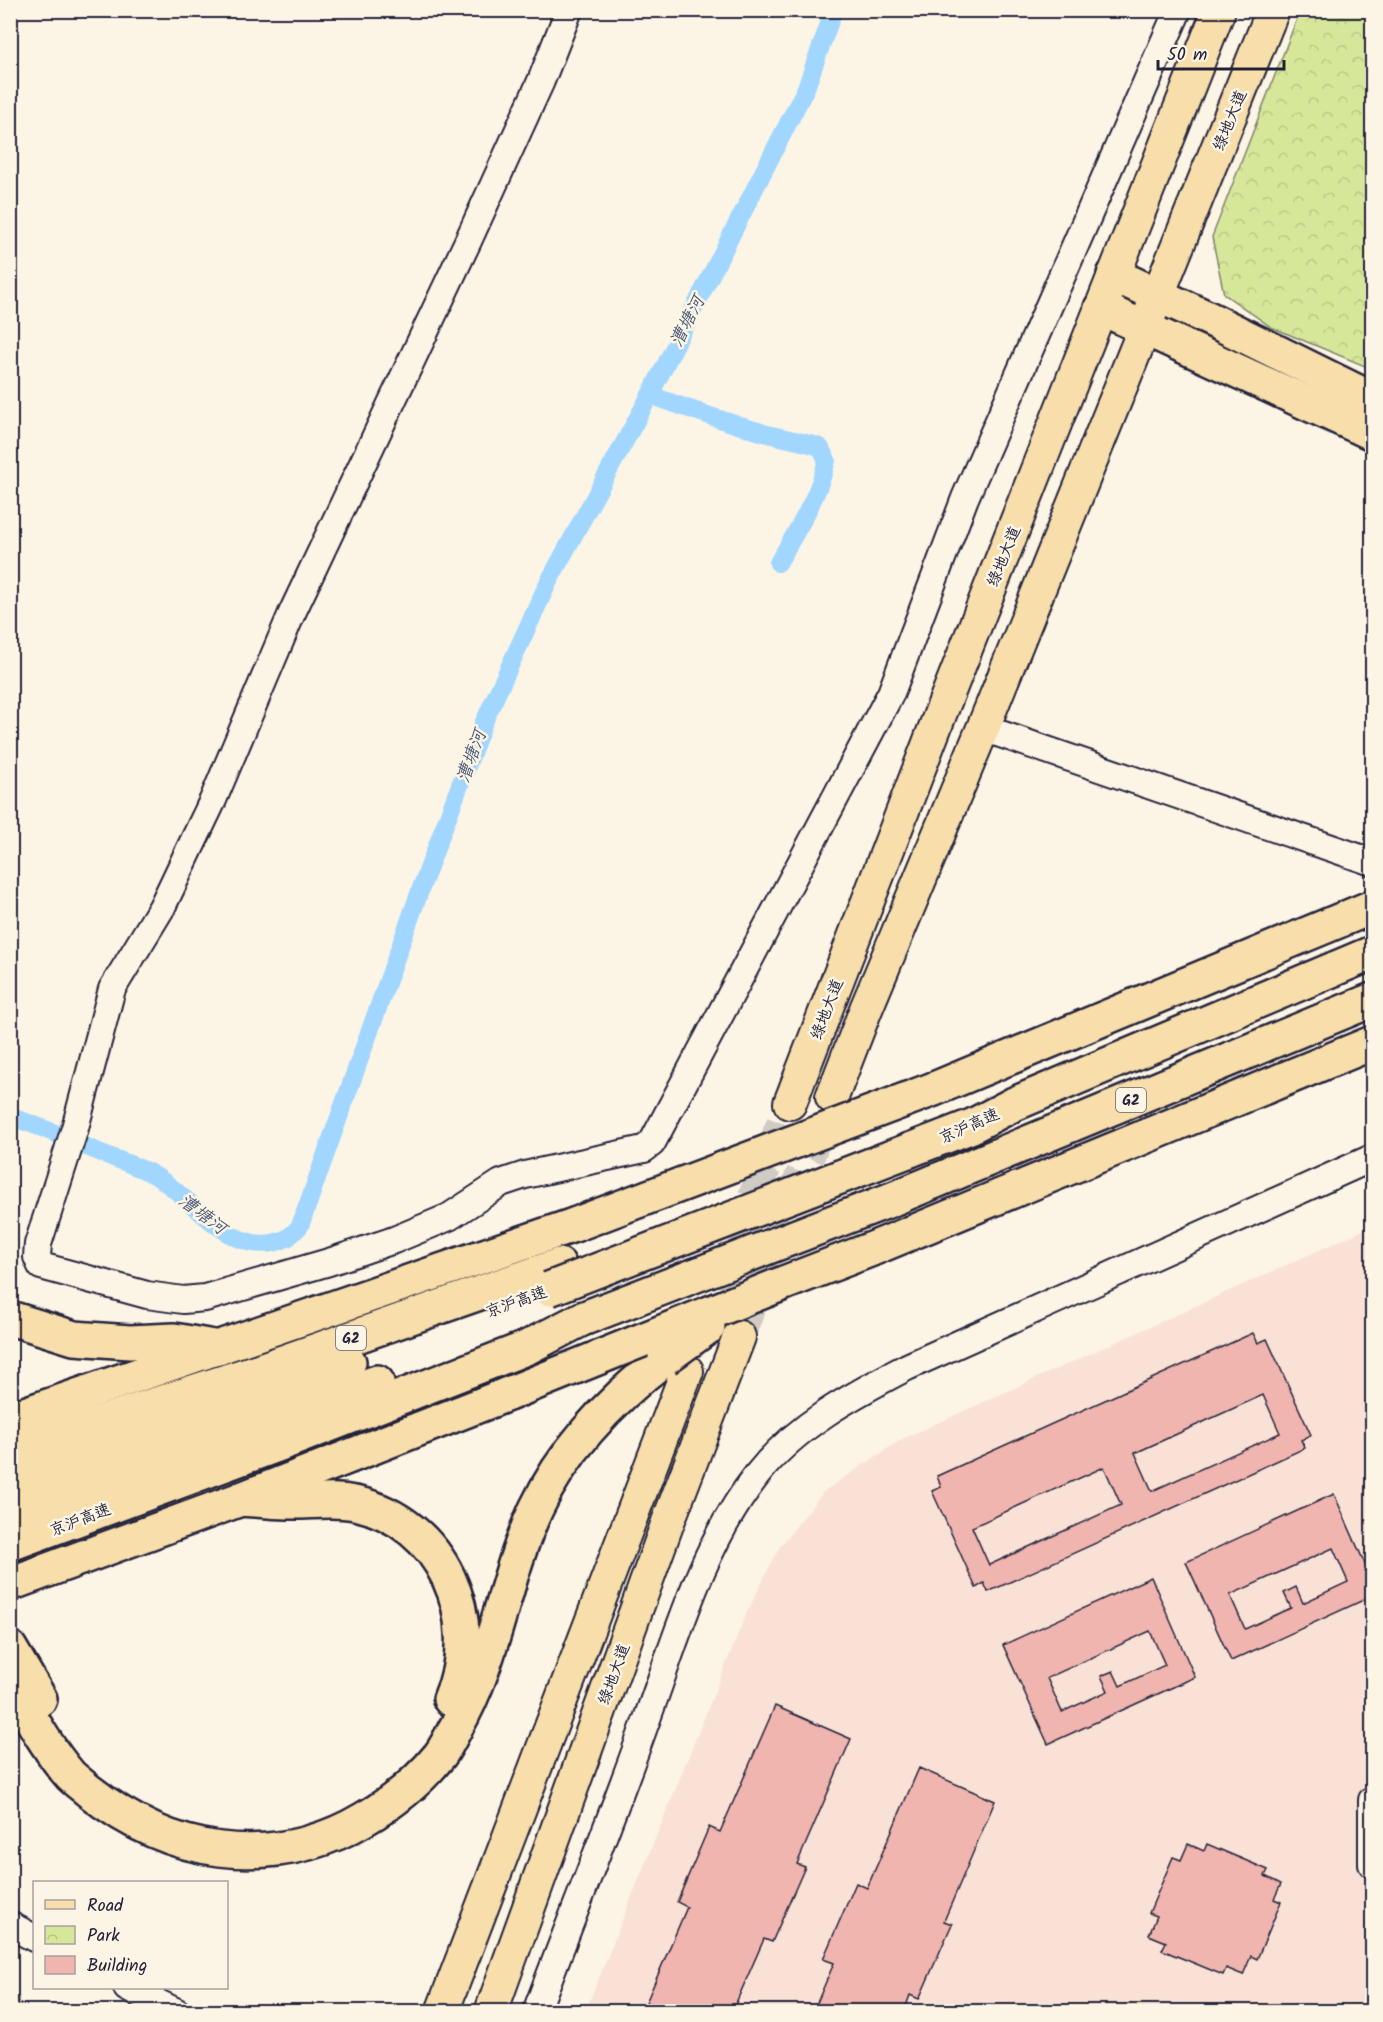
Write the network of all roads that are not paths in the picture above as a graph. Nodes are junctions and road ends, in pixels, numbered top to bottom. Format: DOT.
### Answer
graph roads {
  1 [pos="569,10"];
  2 [pos="1178,10"];
  3 [pos="1219,10"];
  4 [pos="1273,10"];
  5 [pos="1114,275"];
  6 [pos="1159,296"];
  7 [pos="1101,308"];
  8 [pos="1145,328"];
  9 [pos="1372,399"];
  10 [pos="1372,433"];
  11 [pos="984,728"];
  12 [pos="1372,862"];
  13 [pos="1372,907"];
  14 [pos="1372,953"];
  15 [pos="1372,1000"];
  16 [pos="1372,1043"];
  17 [pos="832,1097"];
  18 [pos="790,1103"];
  19 [pos="1372,1158"];
  20 [pos="784,1283"];
  21 [pos="10,1318"];
  22 [pos="739,1337"];
  23 [pos="221,1348"];
  24 [pos="687,1371"];
  25 [pos="10,1419"];
  26 [pos="241,1499"];
  27 [pos="17,1501"];
  28 [pos="25,1579"];
  29 [pos="10,1648"];
  30 [pos="10,1682"];
  31 [pos="1372,1800"];
  32 [pos="1372,1864"];
  33 [pos="10,1925"];
  34 [pos="33,1937"];
  35 [pos="129,1989"];
  36 [pos="177,2012"];
  37 [pos="442,2012"];
  38 [pos="491,2012"];
  39 [pos="536,2012"];
  1 -- 2 [label="street"];
  3 -- 5 [label="main road, 绿地大道"];
  4 -- 6 [label="main road, 绿地大道"];
  5 -- 6 [label="highway"];
  5 -- 7 [label="main road, 绿地大道"];
  6 -- 8 [label="main road, 绿地大道"];
  6 -- 9 [label="highway"];
  7 -- 8 [label="highway"];
  7 -- 18 [label="main road, 绿地大道"];
  8 -- 10 [label="highway"];
  8 -- 11 [label="main road, 绿地大道"];
  11 -- 12 [label="street"];
  11 -- 17 [label="main road, 绿地大道"];
  13 -- 23 [label="highway, bridge"];
  14 -- 27 [label="highway, 京沪高速 / G2, bridge"];
  15 -- 27 [label="highway, 京沪高速 / G2, bridge"];
  16 -- 20 [label="highway"];
  19 -- 39 [label="street"];
  20 -- 26 [label="highway, bridge"];
  20 -- 30 [label="highway, bridge"];
  21 -- 23 [label="highway"];
  22 -- 38 [label="main road, 绿地大道"];
  23 -- 25 [label="highway"];
  24 -- 37 [label="main road"];
  26 -- 28 [label="highway"];
  26 -- 29 [label="highway"];
  31 -- 32 [label="street"];
  33 -- 34 [label="street"];
  35 -- 36 [label="street"];
}
